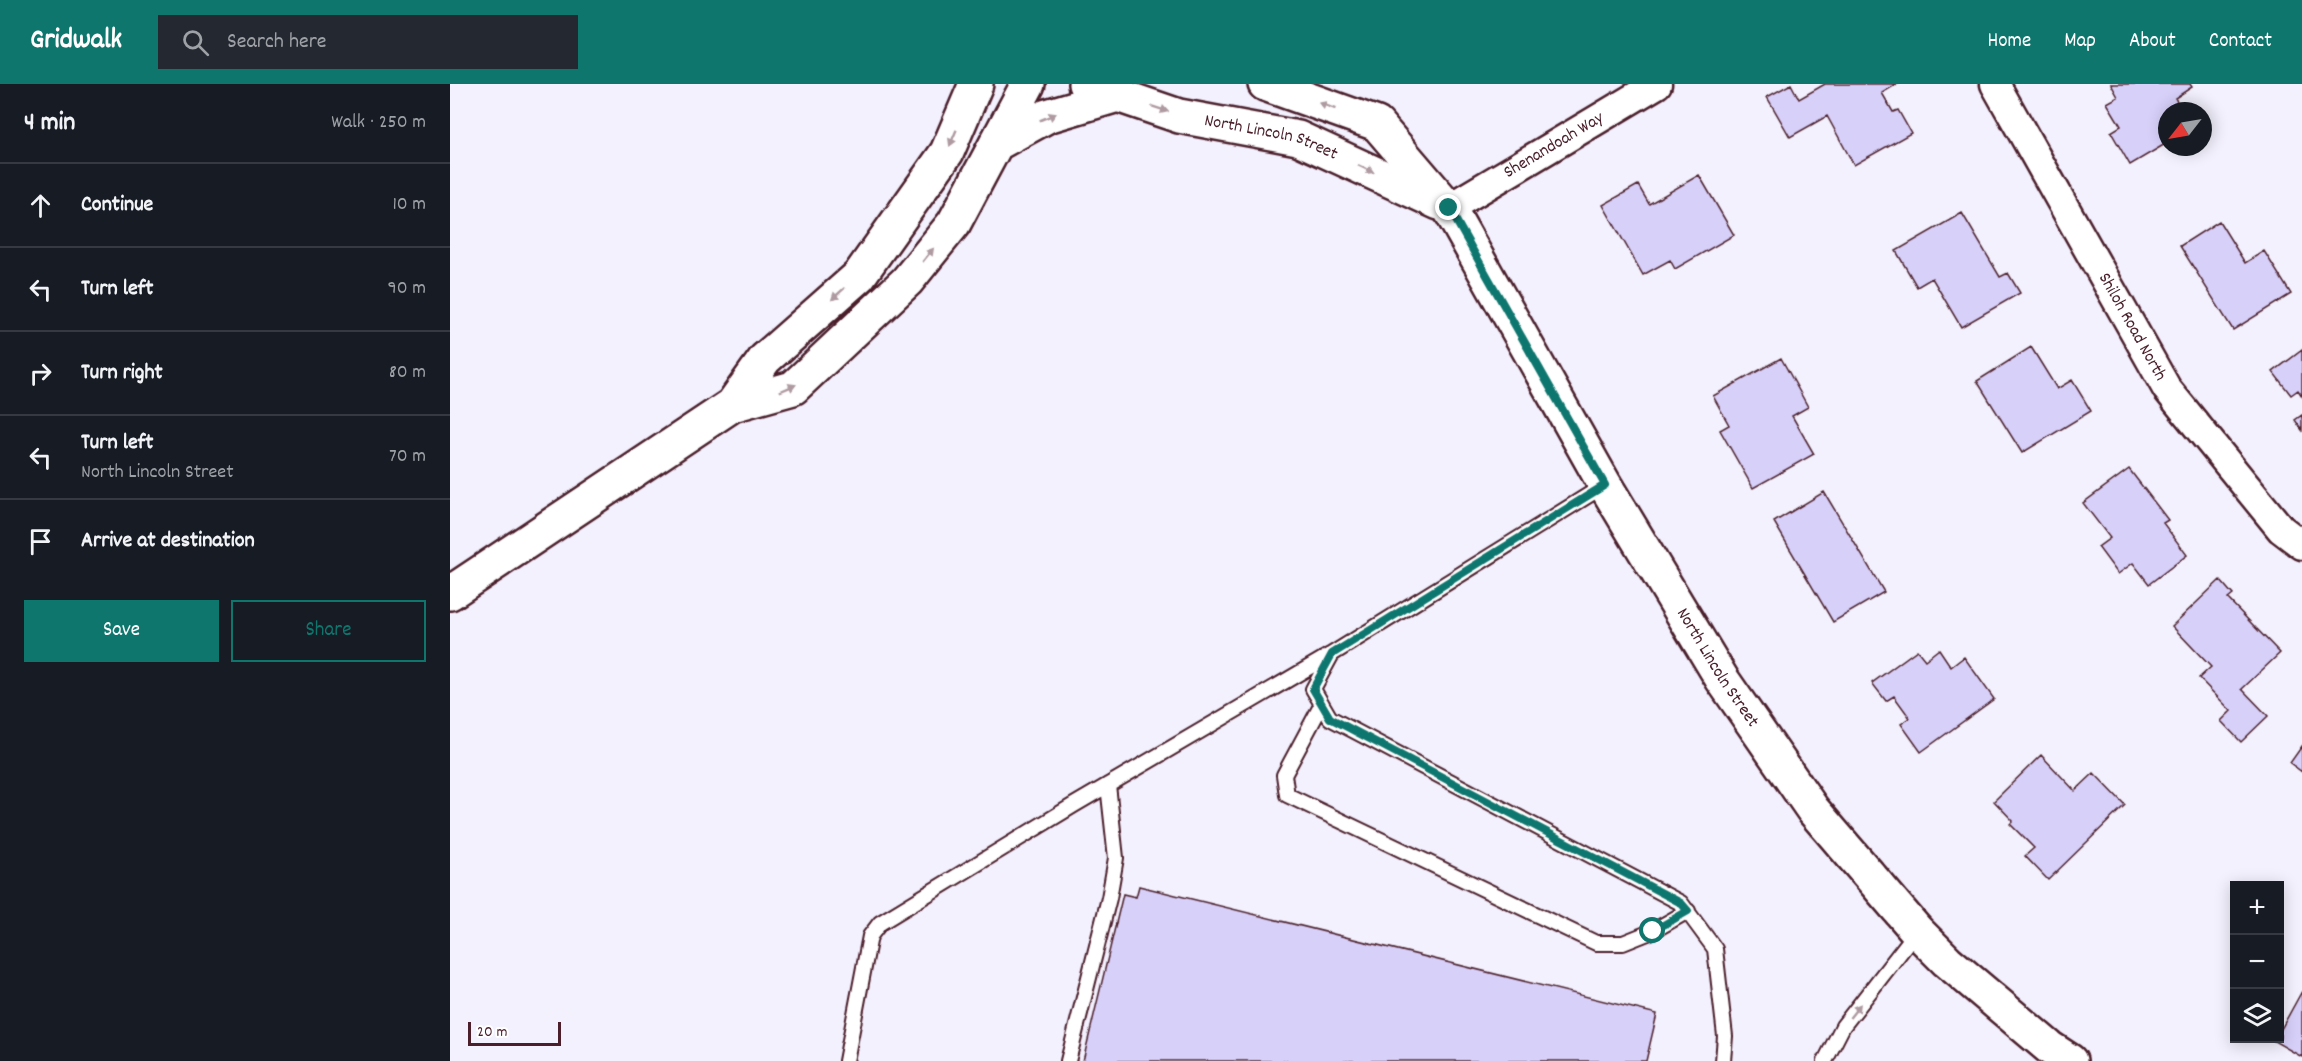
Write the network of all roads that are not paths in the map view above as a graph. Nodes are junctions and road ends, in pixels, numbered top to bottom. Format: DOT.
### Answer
graph roads {
  1 [pos="976,84"];
  2 [pos="1028,84"];
  3 [pos="1085,84"];
  4 [pos="1265,84"];
  5 [pos="1657,84"];
  6 [pos="1995,84"];
  7 [pos="1118,95"];
  8 [pos="996,144"];
  9 [pos="1449,208"];
  10 [pos="732,405"];
  11 [pos="1605,485"];
  12 [pos="2302,545"];
  13 [pos="450,593"];
  14 [pos="1332,654"];
  15 [pos="1322,704"];
  16 [pos="1108,785"];
  17 [pos="1688,911"];
  18 [pos="1917,931"];
  19 [pos="846,1061"];
  20 [pos="1068,1061"];
  21 [pos="1723,1061"];
  22 [pos="1825,1061"];
  23 [pos="2070,1061"];
  1 -- 10 [label="street, one-way"];
  2 -- 8 [label="street"];
  3 -- 7 [label="street, North Lincoln Street"];
  9 -- 4 [label="street, North Lincoln Street, one-way"];
  5 -- 9 [label="street, Shenandoah Way"];
  6 -- 12 [label="street, Shiloh Road North"];
  8 -- 7 [label="street, one-way"];
  7 -- 9 [label="street, North Lincoln Street, one-way"];
  10 -- 8 [label="street, one-way"];
  9 -- 11 [label="street, North Lincoln Street"];
  10 -- 13 [label="street"];
  11 -- 14 [label="lane"];
  11 -- 18 [label="street, North Lincoln Street"];
  14 -- 15 [label="lane"];
  14 -- 16 [label="lane"];
  15 -- 17 [label="lane"];
  15 -- 17 [label="lane"];
  16 -- 19 [label="lane"];
  16 -- 20 [label="lane"];
  17 -- 21 [label="lane"];
  22 -- 18 [label="lane, one-way"];
  18 -- 23 [label="street, North Lincoln Street"];
}
